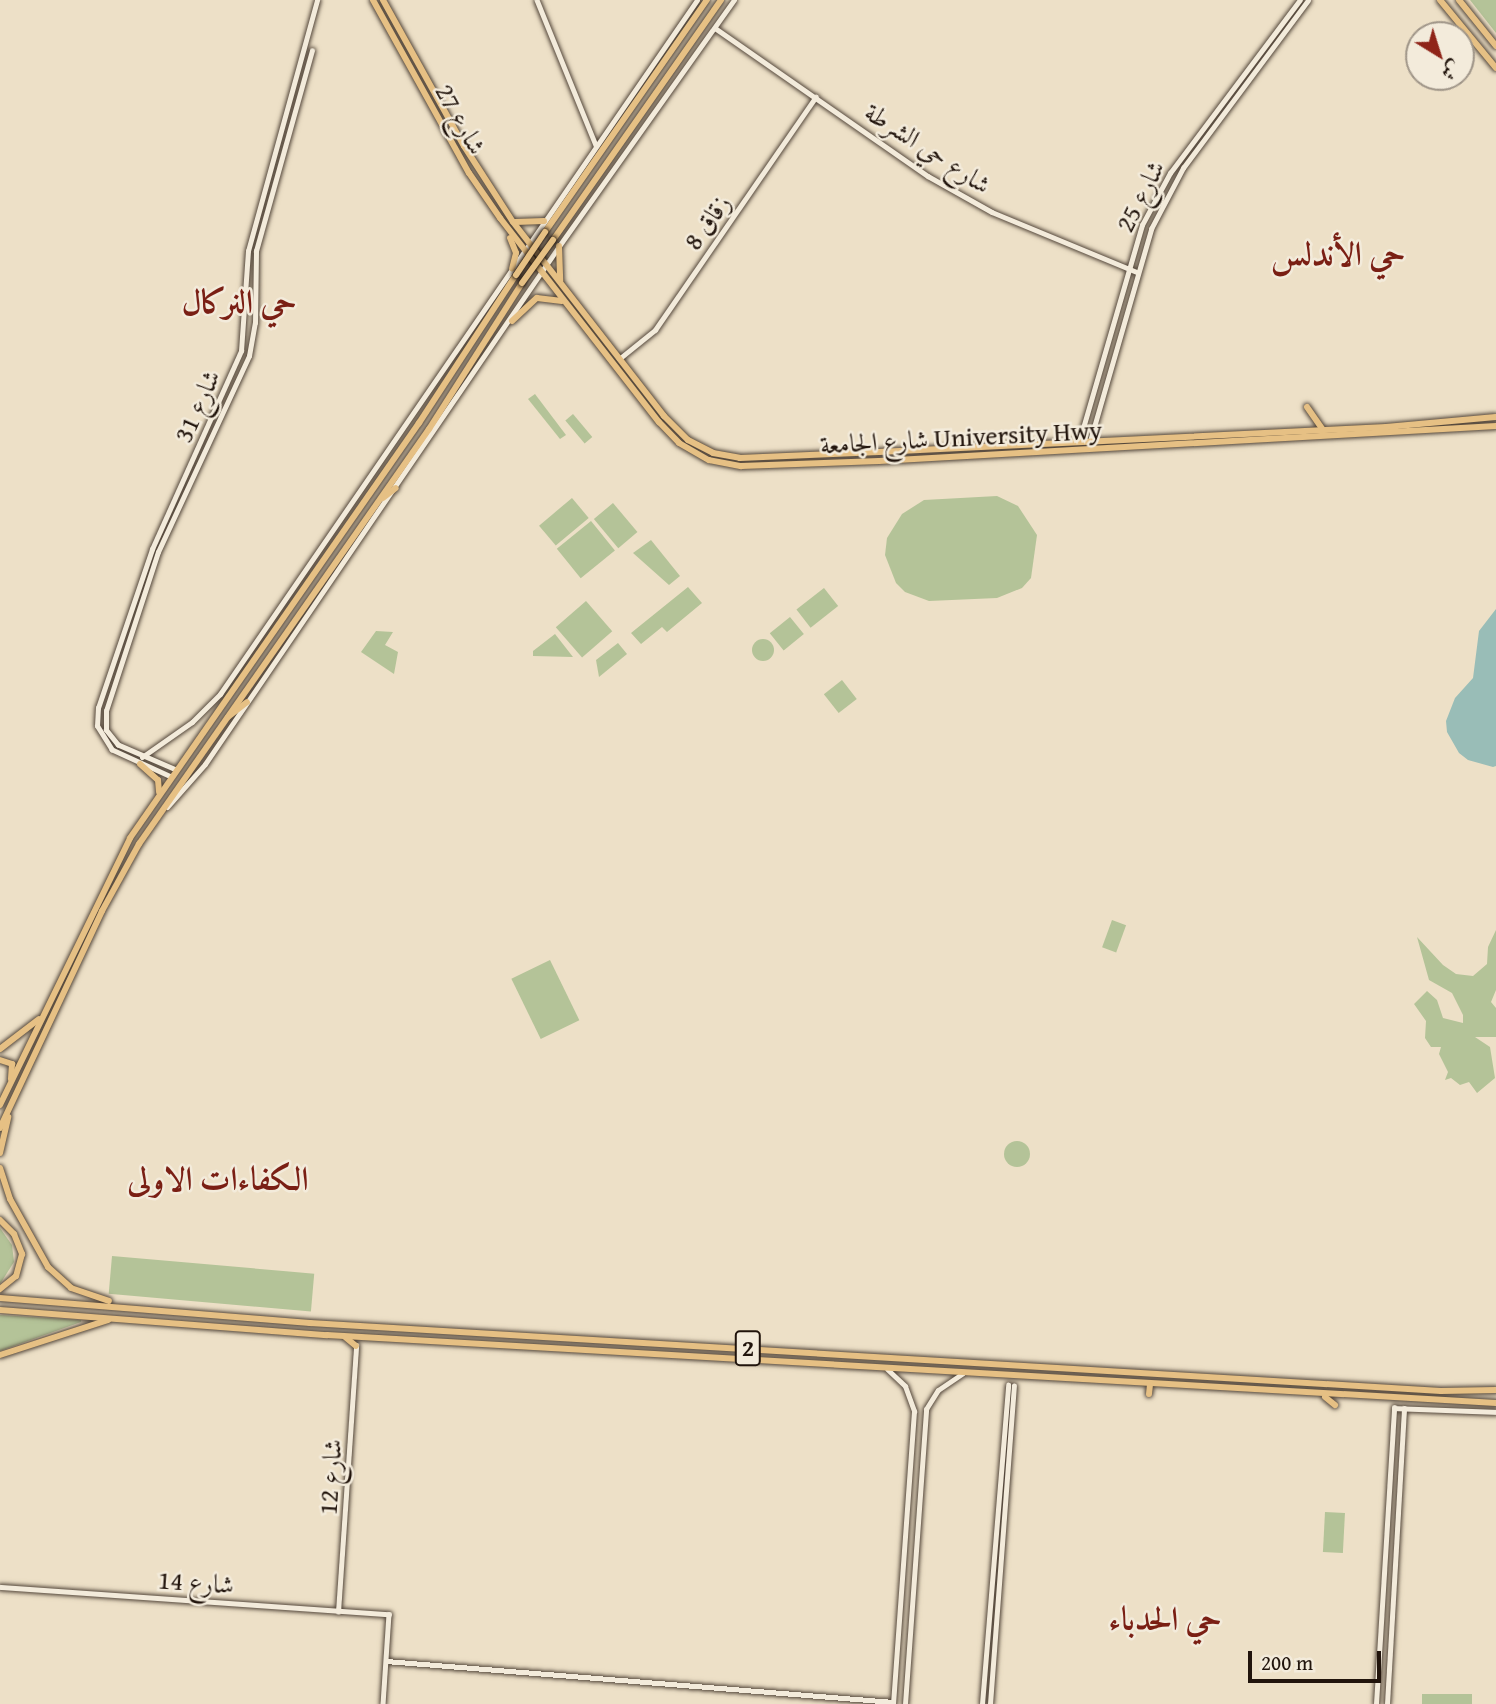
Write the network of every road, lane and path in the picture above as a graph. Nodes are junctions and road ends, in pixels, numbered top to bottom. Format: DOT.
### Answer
graph roads {
  1 [pos="317,0"];
  2 [pos="383,0"];
  3 [pos="537,0"];
  4 [pos="697,0"];
  5 [pos="707,0"];
  6 [pos="721,0"];
  7 [pos="734,0"];
  8 [pos="1300,0"];
  9 [pos="1308,0"];
  10 [pos="1440,0"];
  11 [pos="1451,0"];
  12 [pos="1459,0"];
  13 [pos="374,2"];
  14 [pos="715,28"];
  15 [pos="1496,46"];
  16 [pos="312,51"];
  17 [pos="1260,53"];
  18 [pos="1265,57"];
  19 [pos="1496,68"];
  20 [pos="816,97"];
  21 [pos="596,145"];
  22 [pos="500,218"];
  23 [pos="544,220"];
  24 [pos="513,222"];
  25 [pos="529,243"];
  26 [pos="559,246"];
  27 [pos="524,251"];
  28 [pos="246,265"];
  29 [pos="547,265"];
  30 [pos="253,266"];
  31 [pos="1128,269"];
  32 [pos="1137,271"];
  33 [pos="514,272"];
  34 [pos="541,273"];
  35 [pos="560,283"];
  36 [pos="562,301"];
  37 [pos="512,321"];
  38 [pos="620,359"];
  39 [pos="1307,407"];
  40 [pos="1496,417"];
  41 [pos="1496,426"];
  42 [pos="1323,430"];
  43 [pos="204,437"];
  44 [pos="211,441"];
  45 [pos="1090,441"];
  46 [pos="1079,442"];
  47 [pos="879,452"];
  48 [pos="879,460"];
  49 [pos="368,480"];
  50 [pos="376,485"];
  51 [pos="396,488"];
  52 [pos="378,501"];
  53 [pos="226,685"];
  54 [pos="104,686"];
  55 [pos="112,688"];
  56 [pos="234,689"];
  57 [pos="247,702"];
  58 [pos="223,719"];
  59 [pos="97,726"];
  60 [pos="105,726"];
  61 [pos="135,754"];
  62 [pos="131,761"];
  63 [pos="141,761"];
  64 [pos="173,773"];
  65 [pos="158,796"];
  66 [pos="160,812"];
  67 [pos="47,1005"];
  68 [pos="0,1049"];
  69 [pos="0,1060"];
  70 [pos="5,1095"];
  71 [pos="0,1105"];
  72 [pos="12,1105"];
  73 [pos="0,1128"];
  74 [pos="0,1153"];
  75 [pos="0,1168"];
  76 [pos="0,1220"];
  77 [pos="0,1289"];
  78 [pos="0,1298"];
  79 [pos="138,1307"];
  80 [pos="258,1307"];
  81 [pos="0,1310"];
  82 [pos="257,1318"];
  83 [pos="120,1319"];
  84 [pos="442,1320"];
  85 [pos="207,1326"];
  86 [pos="441,1328"];
  87 [pos="207,1335"];
  88 [pos="334,1335"];
  89 [pos="343,1336"];
  90 [pos="384,1338"];
  91 [pos="334,1344"];
  92 [pos="680,1344"];
  93 [pos="356,1346"];
  94 [pos="382,1348"];
  95 [pos="981,1353"];
  96 [pos="0,1355"];
  97 [pos="679,1355"];
  98 [pos="979,1361"];
  99 [pos="825,1364"];
  100 [pos="887,1369"];
  101 [pos="824,1374"];
  102 [pos="962,1374"];
  103 [pos="983,1374"];
  104 [pos="1212,1376"];
  105 [pos="982,1383"];
  106 [pos="1150,1384"];
  107 [pos="1210,1387"];
  108 [pos="1496,1390"];
  109 [pos="1149,1394"];
  110 [pos="1323,1396"];
  111 [pos="1466,1402"];
  112 [pos="1496,1403"];
  113 [pos="1335,1405"];
  114 [pos="1404,1408"];
  115 [pos="1496,1412"];
  116 [pos="1466,1413"];
  117 [pos="995,1554"];
  118 [pos="1001,1554"];
  119 [pos="0,1587"];
  120 [pos="338,1612"];
  121 [pos="386,1661"];
  122 [pos="1378,1676"];
  123 [pos="1388,1676"];
  124 [pos="893,1703"];
  125 [pos="383,1704"];
  126 [pos="905,1704"];
  127 [pos="982,1704"];
  128 [pos="990,1704"];
  129 [pos="1376,1704"];
  130 [pos="1387,1704"];
  1 -- 28 [label="street, شارع 31"];
  2 -- 13 [label="main road"];
  2 -- 24 [label="main road, شارع 27"];
  3 -- 21 [label="street"];
  4 -- 21 [label="main road"];
  5 -- 33 [label="main road, bridge"];
  6 -- 52 [label="main road, bridge"];
  7 -- 14 [label="main road"];
  8 -- 17 [label="street, شارع 25"];
  9 -- 18 [label="street, شارع 25"];
  10 -- 11 [label="main road"];
  10 -- 19 [label="main road"];
  12 -- 15 [label="main road"];
  13 -- 22 [label="main road, شارع 27"];
  14 -- 20 [label="street, شارع حي الشرطة"];
  14 -- 26 [label="main road"];
  16 -- 30 [label="street, شارع 31"];
  17 -- 18 [label="street"];
  17 -- 31 [label="street, شارع 25"];
  18 -- 32 [label="street, شارع 25"];
  20 -- 31 [label="street, شارع حي الشرطة"];
  20 -- 38 [label="street, زقاق 8"];
  21 -- 23 [label="main road"];
  22 -- 27 [label="main road, شارع 27"];
  22 -- 33 [label="main road"];
  23 -- 24 [label="main road"];
  23 -- 25 [label="main road"];
  24 -- 25 [label="main road, شارع 27"];
  25 -- 27 [label="main road"];
  25 -- 29 [label="main road, شارع الجامعة University Hwy"];
  26 -- 29 [label="main road"];
  26 -- 35 [label="main road"];
  27 -- 33 [label="main road"];
  27 -- 34 [label="main road, شارع الجامعة University Hwy"];
  28 -- 30 [label="street"];
  28 -- 43 [label="street, شارع 31"];
  29 -- 34 [label="main road"];
  29 -- 35 [label="main road, شارع الجامعة University Hwy"];
  30 -- 44 [label="street, شارع 31"];
  31 -- 32 [label="street, شارع حي الشرطة"];
  31 -- 46 [label="street, شارع 25"];
  32 -- 45 [label="street, شارع 25"];
  33 -- 49 [label="main road"];
  33 -- 50 [label="main road"];
  34 -- 36 [label="main road, شارع الجامعة University Hwy"];
  34 -- 37 [label="main road"];
  35 -- 38 [label="main road, شارع الجامعة University Hwy"];
  36 -- 37 [label="main road"];
  36 -- 48 [label="main road, شارع الجامعة University Hwy"];
  37 -- 51 [label="main road"];
  38 -- 47 [label="main road, شارع الجامعة University Hwy"];
  39 -- 42 [label="main road"];
  40 -- 42 [label="main road, شارع الجامعة University Hwy"];
  41 -- 48 [label="main road, شارع الجامعة University Hwy"];
  42 -- 45 [label="main road, شارع الجامعة University Hwy"];
  43 -- 44 [label="street"];
  43 -- 54 [label="street, شارع 31"];
  44 -- 55 [label="street, شارع 31"];
  45 -- 46 [label="main road, شارع الجامعة University Hwy"];
  46 -- 47 [label="main road, شارع الجامعة University Hwy"];
  47 -- 48 [label="main road"];
  49 -- 50 [label="main road"];
  49 -- 53 [label="main road"];
  50 -- 56 [label="main road"];
  51 -- 52 [label="main road"];
  51 -- 57 [label="main road"];
  52 -- 58 [label="main road"];
  53 -- 56 [label="main road"];
  53 -- 63 [label="main road"];
  54 -- 55 [label="street"];
  54 -- 59 [label="street, شارع 31"];
  55 -- 60 [label="street, شارع 31"];
  56 -- 64 [label="main road"];
  57 -- 58 [label="main road"];
  57 -- 66 [label="main road"];
  58 -- 66 [label="main road"];
  59 -- 60 [label="street"];
  59 -- 62 [label="street"];
  60 -- 61 [label="street"];
  61 -- 62 [label="street"];
  61 -- 63 [label="street"];
  62 -- 63 [label="street"];
  63 -- 64 [label="street"];
  63 -- 65 [label="main road"];
  64 -- 65 [label="main road"];
  65 -- 67 [label="main road"];
  66 -- 72 [label="main road"];
  67 -- 68 [label="main road"];
  67 -- 70 [label="main road"];
  69 -- 70 [label="main road"];
  70 -- 71 [label="main road"];
  72 -- 73 [label="main road"];
  72 -- 74 [label="main road"];
  75 -- 79 [label="main road"];
  76 -- 77 [label="main road"];
  78 -- 79 [label="main road, 2"];
  79 -- 82 [label="main road, 2"];
  80 -- 82 [label="main road"];
  81 -- 83 [label="main road, 2"];
  82 -- 86 [label="main road, 2"];
  83 -- 85 [label="main road, 2"];
  83 -- 96 [label="main road"];
  84 -- 86 [label="main road"];
  85 -- 87 [label="main road"];
  85 -- 88 [label="main road, 2"];
  86 -- 92 [label="main road, 2"];
  88 -- 89 [label="main road, 2"];
  88 -- 91 [label="main road"];
  89 -- 90 [label="main road, 2"];
  89 -- 93 [label="main road"];
  90 -- 94 [label="main road"];
  90 -- 97 [label="main road, 2"];
  92 -- 97 [label="main road"];
  92 -- 98 [label="main road, 2"];
  93 -- 120 [label="street, شارع 12"];
  95 -- 98 [label="main road"];
  97 -- 99 [label="main road, 2"];
  98 -- 104 [label="main road, 2"];
  99 -- 100 [label="main road, 2"];
  99 -- 101 [label="main road"];
  100 -- 102 [label="main road, 2"];
  100 -- 124 [label="main road"];
  102 -- 103 [label="main road, 2"];
  102 -- 126 [label="main road"];
  103 -- 105 [label="main road"];
  103 -- 106 [label="main road, 2"];
  104 -- 107 [label="main road"];
  104 -- 108 [label="main road, 2"];
  106 -- 107 [label="main road, 2"];
  106 -- 109 [label="main road"];
  107 -- 110 [label="main road, 2"];
  110 -- 111 [label="main road, 2"];
  110 -- 113 [label="main road"];
  111 -- 112 [label="main road, 2"];
  111 -- 116 [label="main road"];
  114 -- 116 [label="street"];
  114 -- 122 [label="street"];
  114 -- 123 [label="street"];
  115 -- 116 [label="street"];
  117 -- 118 [label="street"];
  117 -- 118 [label="street"];
  117 -- 127 [label="street"];
  118 -- 128 [label="street"];
  119 -- 120 [label="street, شارع 14"];
  120 -- 121 [label="street, شارع 14"];
  121 -- 124 [label="street"];
  121 -- 125 [label="street"];
  122 -- 123 [label="street"];
  122 -- 129 [label="street"];
  123 -- 130 [label="street"];
}
